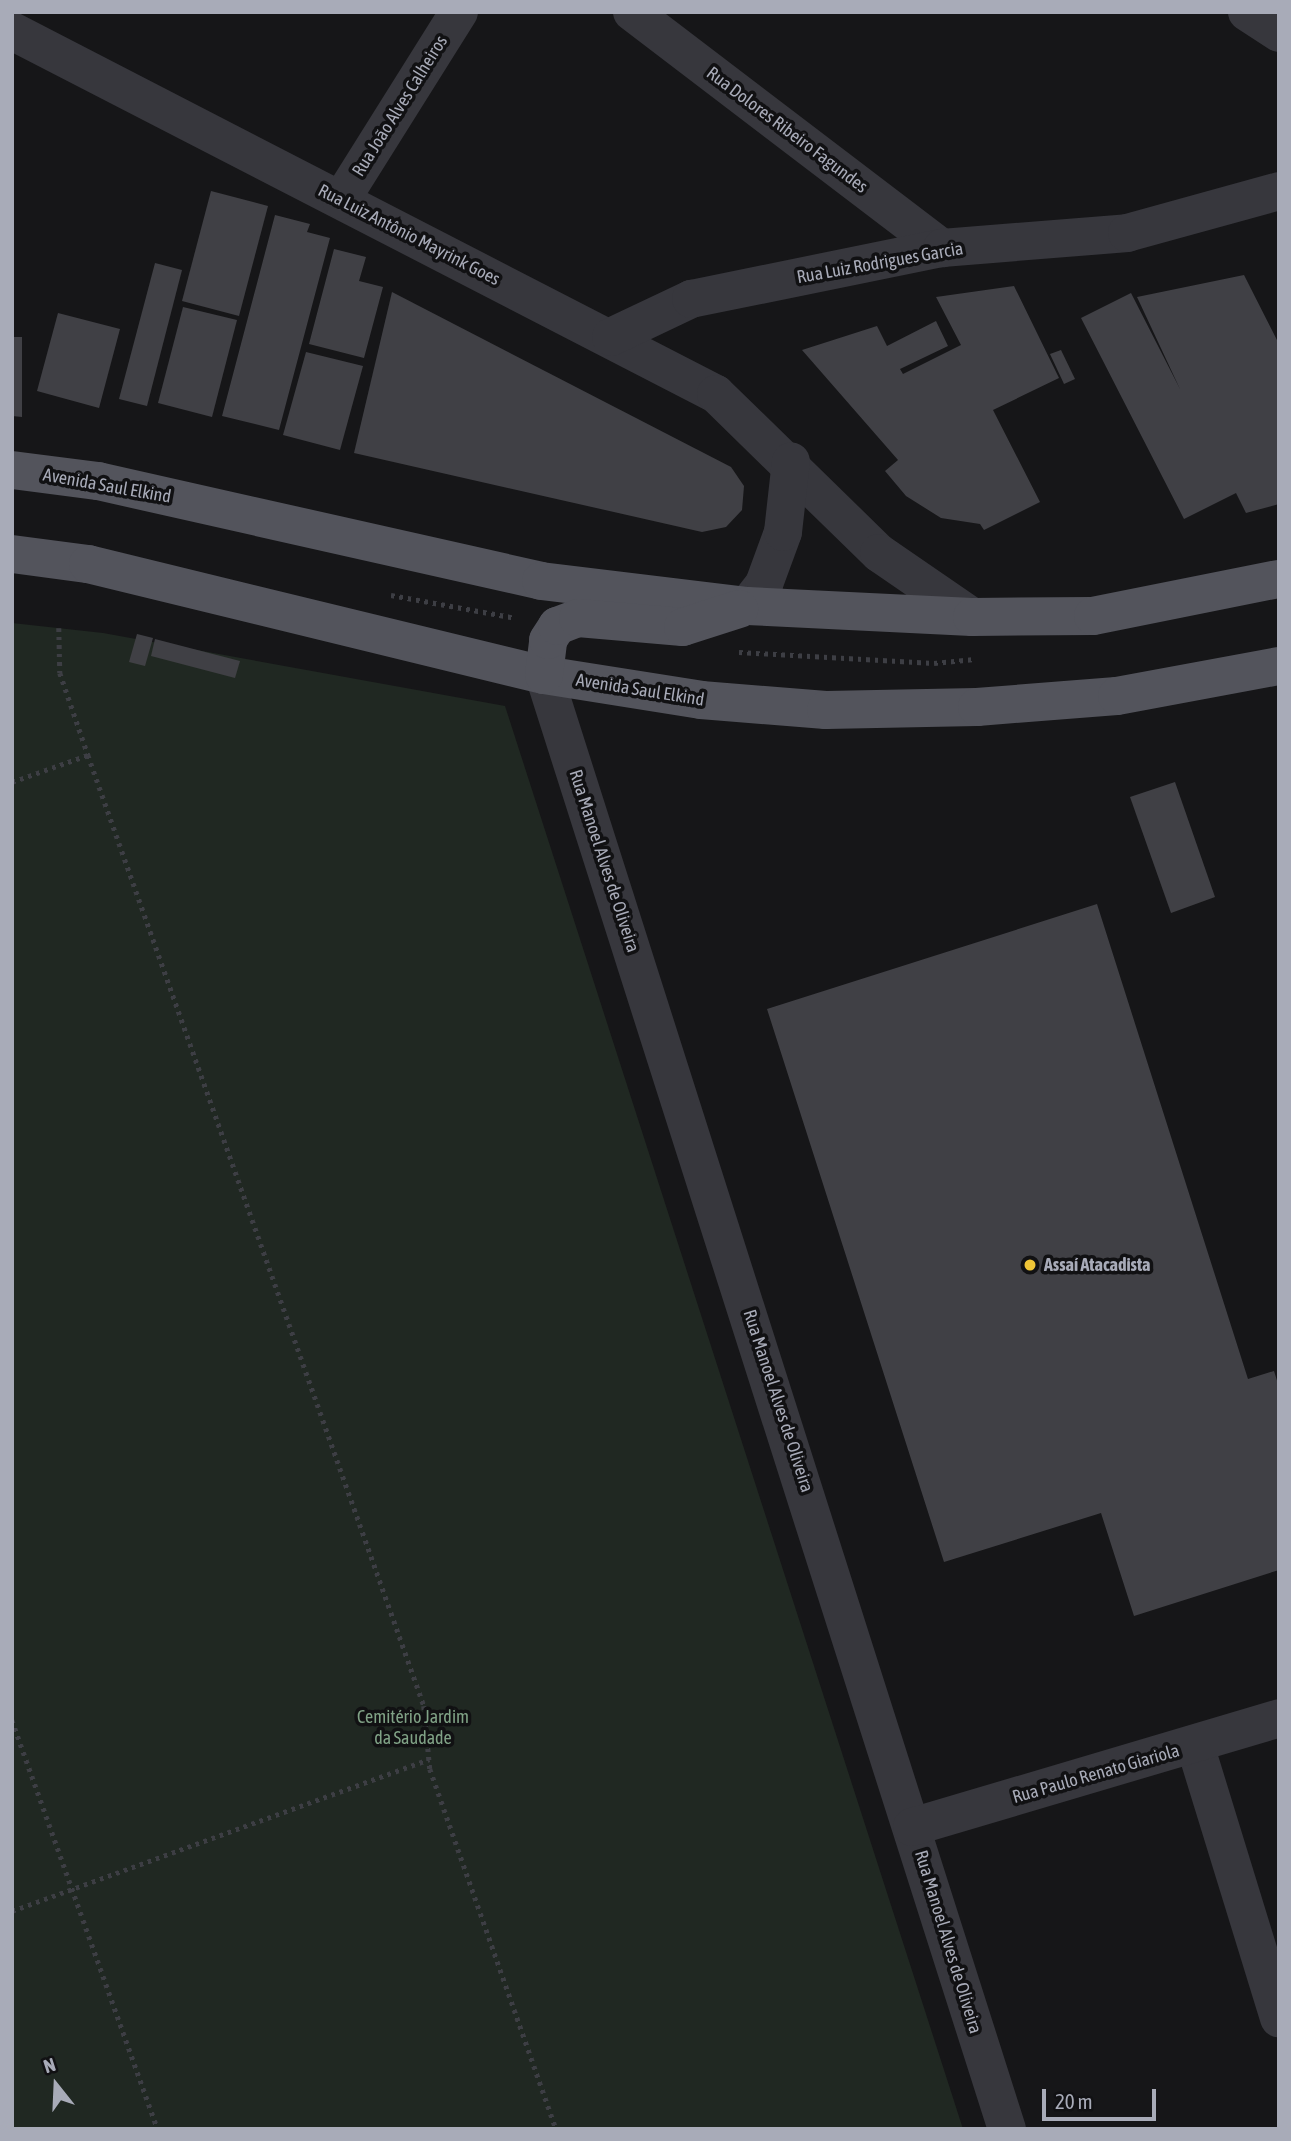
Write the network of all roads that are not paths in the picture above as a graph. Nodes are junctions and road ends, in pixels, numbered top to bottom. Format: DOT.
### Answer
graph roads {
  1 [pos="459,12"];
  2 [pos="632,12"];
  3 [pos="1247,12"];
  4 [pos="21,29"];
  5 [pos="1279,33"];
  6 [pos="1279,191"];
  7 [pos="341,200"];
  8 [pos="942,248"];
  9 [pos="611,337"];
  10 [pos="791,461"];
  11 [pos="12,470"];
  12 [pos="12,554"];
  13 [pos="1279,579"];
  14 [pos="747,606"];
  15 [pos="972,617"];
  16 [pos="1279,666"];
  17 [pos="544,675"];
  18 [pos="1279,1718"];
  19 [pos="1195,1745"];
  20 [pos="912,1827"];
  21 [pos="1279,2018"];
  22 [pos="1007,2129"];
  1 -- 7 [label="street, Rua João Alves Calheiros"];
  2 -- 8 [label="street, Rua Dolores Ribeiro Fagundes"];
  3 -- 5 [label="street"];
  4 -- 7 [label="street, Rua Luiz Antônio Mayrink Goes"];
  6 -- 8 [label="street, Rua Luiz Rodrigues Garcia"];
  7 -- 9 [label="street, Rua Luiz Antônio Mayrink Goes"];
  8 -- 9 [label="street, Rua Luiz Rodrigues Garcia"];
  9 -- 10 [label="street, Rua Luiz Antônio Mayrink Goes"];
  10 -- 14 [label="street"];
  10 -- 15 [label="street, Rua Luiz Antônio Mayrink Goes"];
  11 -- 14 [label="main road, Avenida Saul Elkind"];
  12 -- 17 [label="main road, Avenida Saul Elkind"];
  13 -- 15 [label="main road, Avenida Saul Elkind"];
  14 -- 15 [label="main road, Avenida Saul Elkind"];
  14 -- 17 [label="main road"];
  16 -- 17 [label="main road, Avenida Saul Elkind"];
  17 -- 20 [label="street, Rua Manoel Alves de Oliveira"];
  18 -- 19 [label="street, Rua Paulo Renato Giariola"];
  19 -- 20 [label="street, Rua Paulo Renato Giariola"];
  19 -- 21 [label="street"];
  20 -- 22 [label="street, Rua Manoel Alves de Oliveira"];
}
